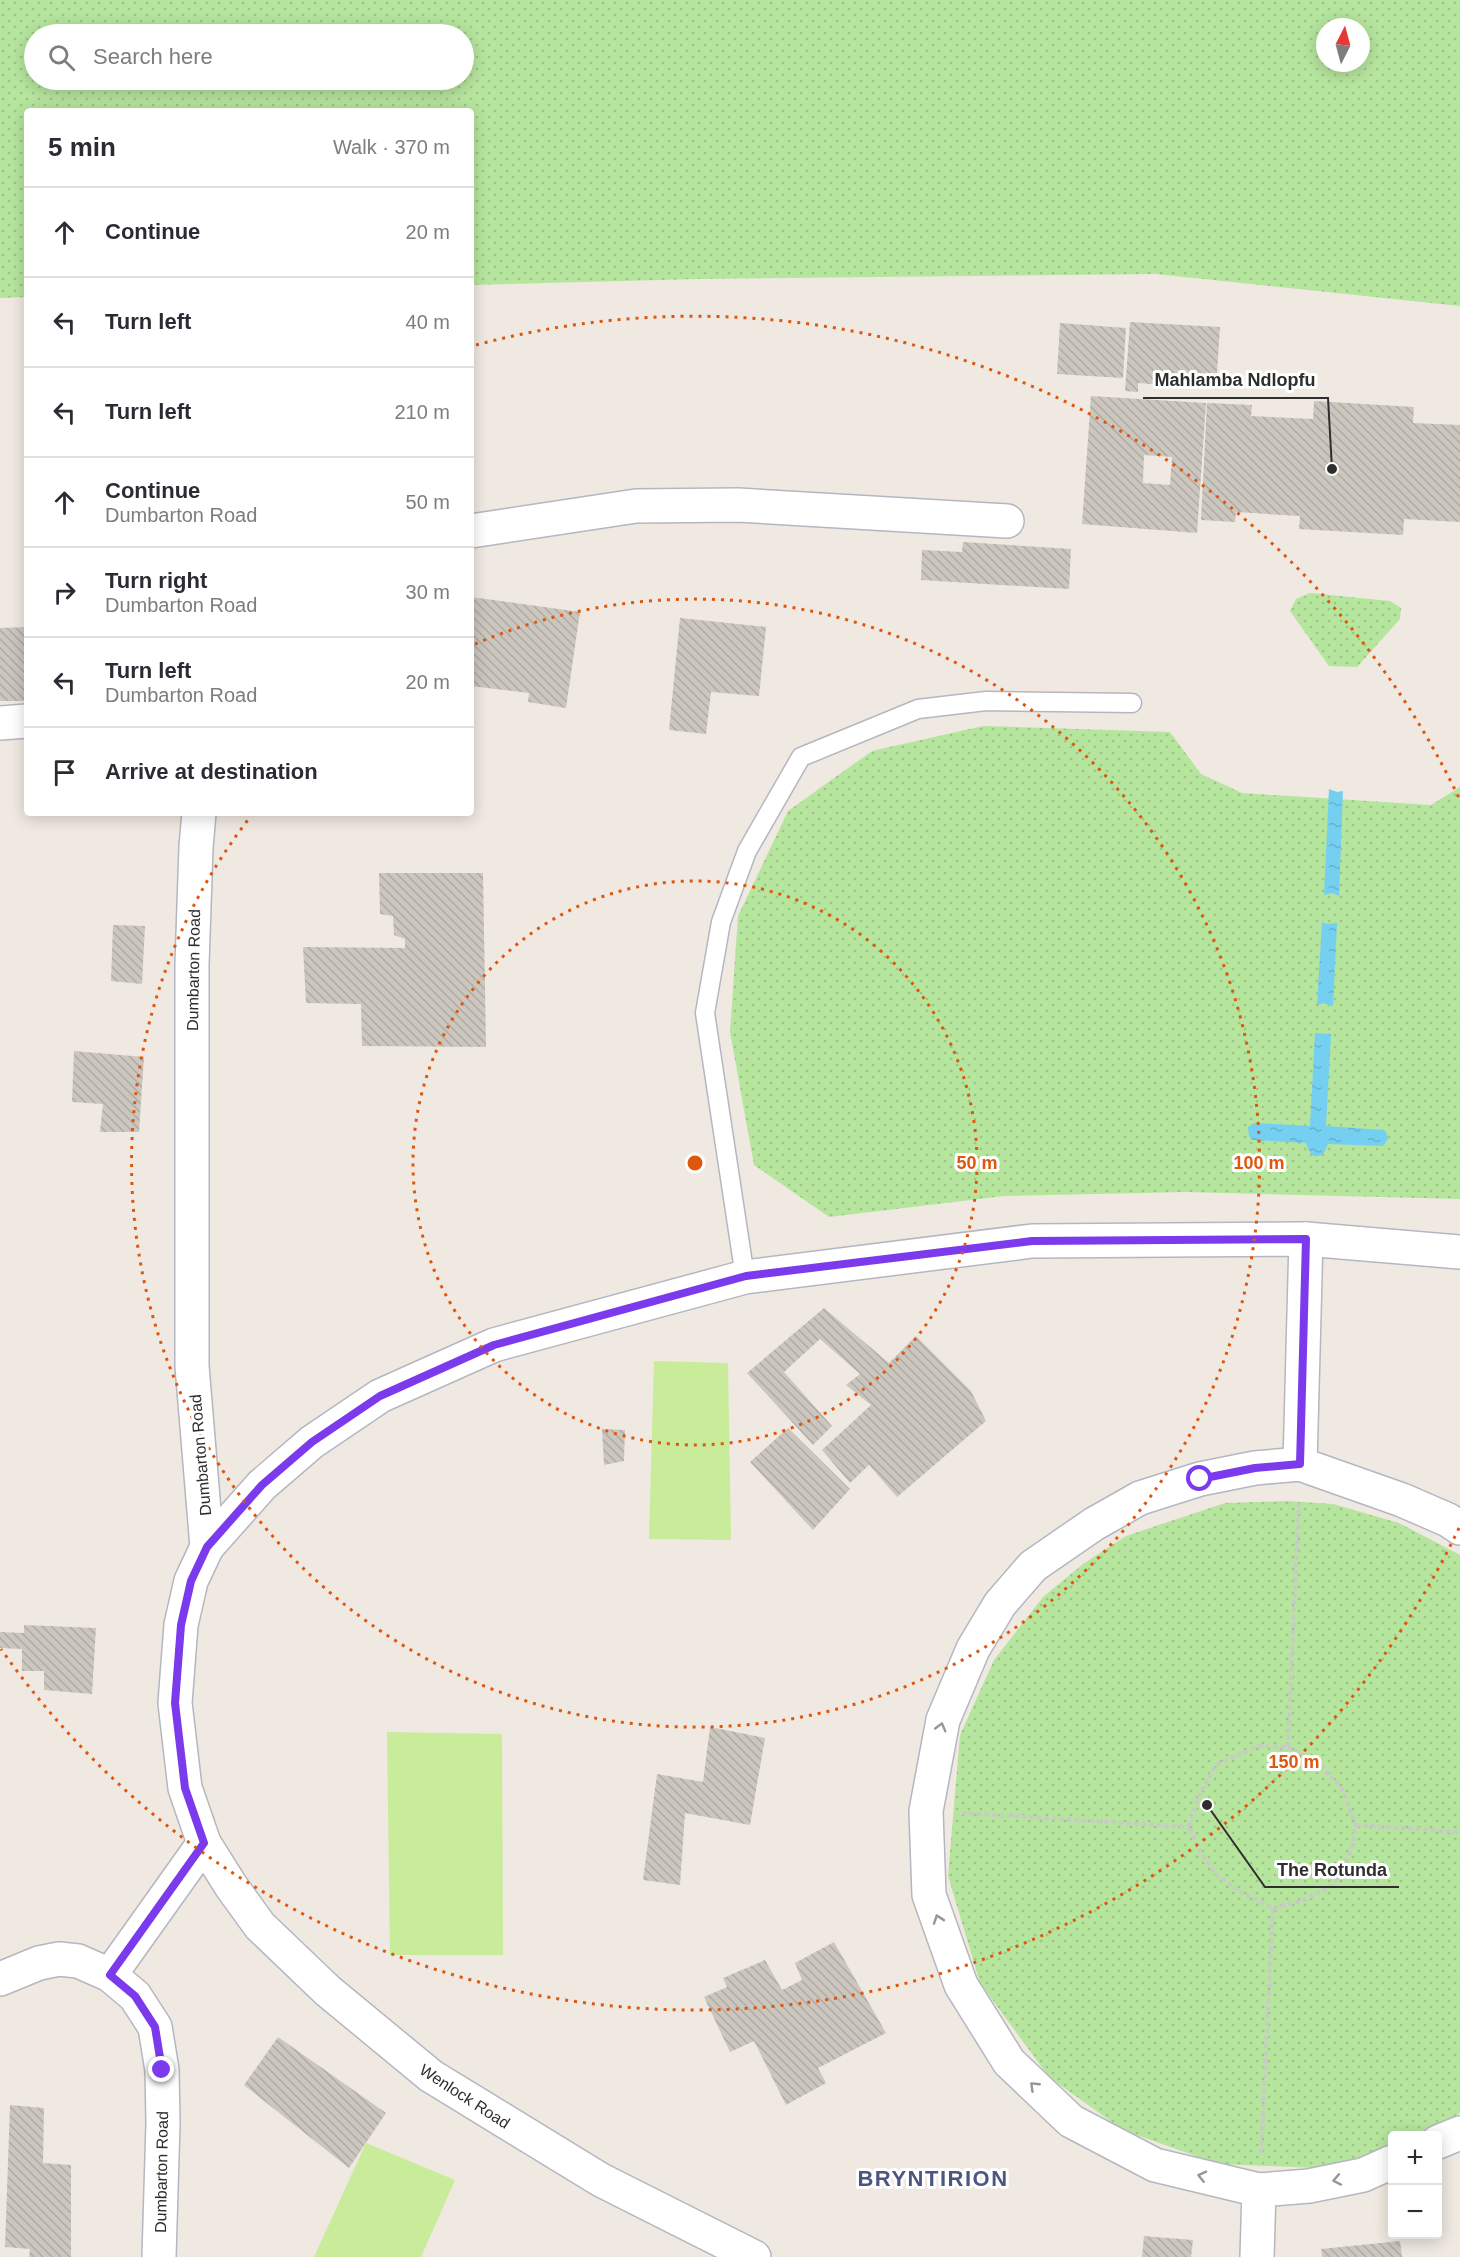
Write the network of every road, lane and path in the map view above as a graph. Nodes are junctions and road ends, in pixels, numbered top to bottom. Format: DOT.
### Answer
graph roads {
  1 [pos="1007,521"];
  2 [pos="474,531"];
  3 [pos="1132,703"];
  4 [pos="24,721"];
  5 [pos="0,723"];
  6 [pos="199,816"];
  7 [pos="1306,1239"];
  8 [pos="1460,1252"];
  9 [pos="746,1276"];
  10 [pos="1300,1464"];
  11 [pos="1460,1528"];
  12 [pos="207,1547"];
  13 [pos="1288,1747"];
  14 [pos="926,1811"];
  15 [pos="1356,1825"];
  16 [pos="1189,1827"];
  17 [pos="1460,1832"];
  18 [pos="204,1843"];
  19 [pos="1273,1908"];
  20 [pos="110,1975"];
  21 [pos="0,1980"];
  22 [pos="1460,2133"];
  23 [pos="1442,2140"];
  24 [pos="1388,2164"];
  25 [pos="1259,2190"];
  26 [pos="159,2257"];
  27 [pos="754,2257"];
  28 [pos="1257,2257"];
  1 -- 2 [label="street"];
  3 -- 9 [label="lane"];
  4 -- 5 [label="street"];
  6 -- 12 [label="street, Dumbarton Road"];
  7 -- 8 [label="street"];
  7 -- 9 [label="street"];
  7 -- 10 [label="street"];
  9 -- 12 [label="street"];
  10 -- 11 [label="street"];
  10 -- 13 [label="path"];
  14 -- 10 [label="street, one-way"];
  12 -- 18 [label="street, Dumbarton Road"];
  13 -- 15 [label="path"];
  13 -- 16 [label="path"];
  14 -- 16 [label="path"];
  25 -- 14 [label="street, one-way"];
  15 -- 17 [label="path"];
  15 -- 19 [label="path"];
  16 -- 19 [label="path"];
  18 -- 20 [label="street"];
  18 -- 27 [label="street, Wenlock Road"];
  19 -- 25 [label="path"];
  20 -- 21 [label="street, Dumbarton Road"];
  20 -- 26 [label="street, Dumbarton Road"];
  22 -- 23 [label="street"];
  24 -- 25 [label="street, one-way"];
  25 -- 28 [label="street"];
}
